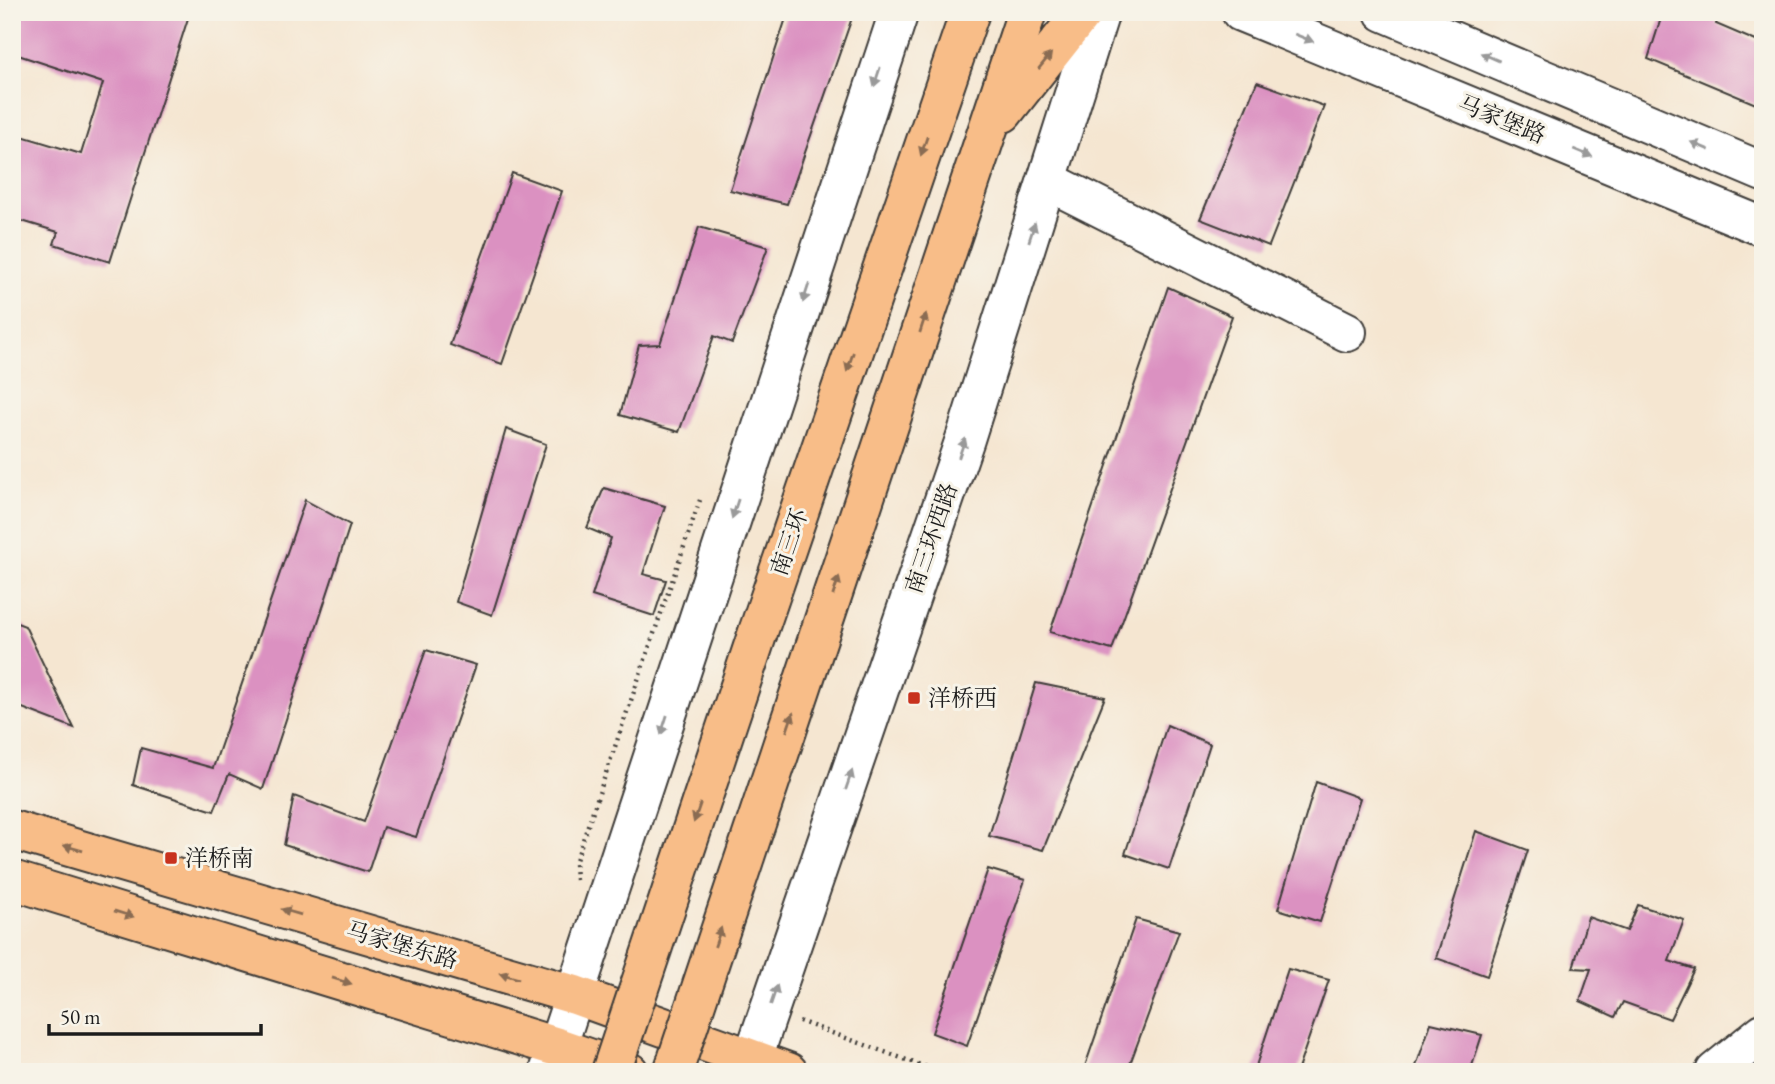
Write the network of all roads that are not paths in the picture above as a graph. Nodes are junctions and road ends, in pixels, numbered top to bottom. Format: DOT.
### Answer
graph roads {
  1 [pos="899,12"];
  2 [pos="970,12"];
  3 [pos="1027,12"];
  4 [pos="1083,12"];
  5 [pos="1100,12"];
  6 [pos="1241,12"];
  7 [pos="1384,12"];
  8 [pos="987,133"];
  9 [pos="1763,172"];
  10 [pos="1048,181"];
  11 [pos="1763,227"];
  12 [pos="1347,332"];
  13 [pos="12,830"];
  14 [pos="12,880"];
  15 [pos="575,995"];
  16 [pos="1763,1033"];
  17 [pos="553,1059"];
  18 [pos="750,1066"];
  19 [pos="611,1072"];
  20 [pos="629,1072"];
  21 [pos="673,1072"];
  22 [pos="788,1072"];
  23 [pos="1716,1072"];
  1 -- 15 [label="street, one-way"];
  2 -- 19 [label="main road, 南三环, one-way, bridge"];
  3 -- 8 [label="main road"];
  8 -- 4 [label="main road, one-way"];
  5 -- 10 [label="street, 南三环西路"];
  6 -- 11 [label="street, 马家堡路, one-way"];
  9 -- 7 [label="street, one-way"];
  21 -- 8 [label="main road, one-way, bridge"];
  10 -- 12 [label="street"];
  18 -- 10 [label="street, 南三环西路, one-way"];
  15 -- 13 [label="main road, 马家堡东路, one-way"];
  14 -- 17 [label="main road, one-way"];
  15 -- 17 [label="street"];
  15 -- 18 [label="main road, 马家堡东路"];
  16 -- 23 [label="street"];
  17 -- 20 [label="main road"];
  18 -- 22 [label="main road, 马家堡东路"];
}
